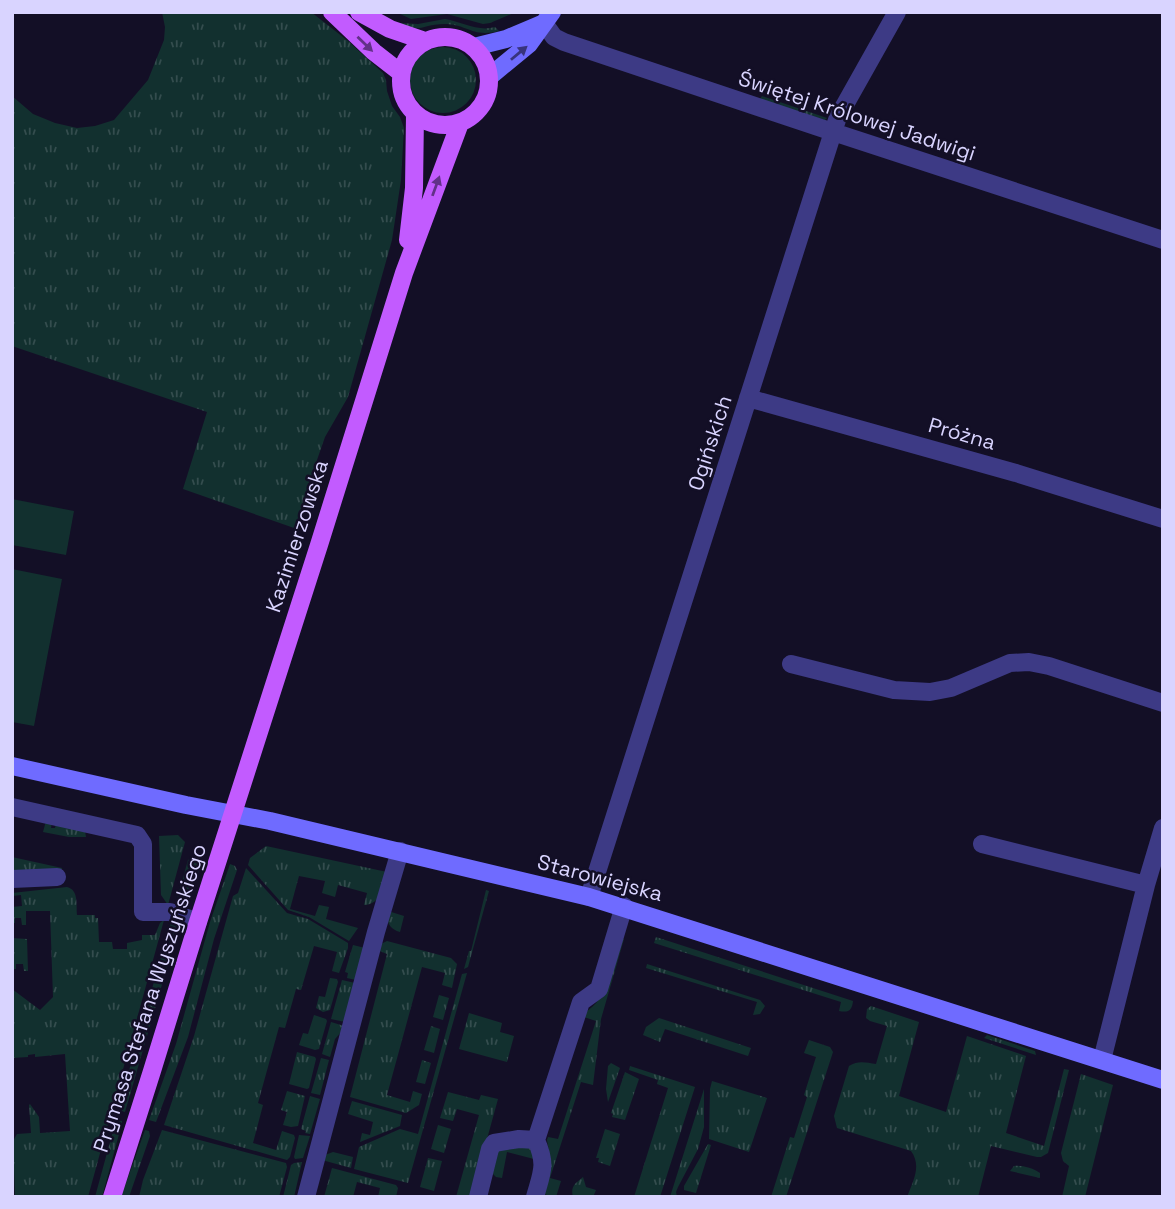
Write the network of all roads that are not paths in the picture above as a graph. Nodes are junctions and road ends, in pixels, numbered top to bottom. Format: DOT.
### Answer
graph roads {
  1 [pos="332,12"];
  2 [pos="359,12"];
  3 [pos="897,12"];
  4 [pos="548,18"];
  5 [pos="425,41"];
  6 [pos="474,47"];
  7 [pos="401,73"];
  8 [pos="489,77"];
  9 [pos="415,115"];
  10 [pos="460,123"];
  11 [pos="833,132"];
  12 [pos="1163,240"];
  13 [pos="404,273"];
  14 [pos="748,398"];
  15 [pos="1163,519"];
  16 [pos="791,664"];
  17 [pos="1163,703"];
  18 [pos="12,766"];
  19 [pos="12,807"];
  20 [pos="233,813"];
  21 [pos="1163,828"];
  22 [pos="982,844"];
  23 [pos="400,851"];
  24 [pos="57,877"];
  25 [pos="12,878"];
  26 [pos="1146,885"];
  27 [pos="589,897"];
  28 [pos="624,906"];
  29 [pos="198,922"];
  30 [pos="1102,1060"];
  31 [pos="1163,1080"];
  32 [pos="536,1140"];
  33 [pos="112,1197"];
  34 [pos="306,1197"];
  35 [pos="478,1197"];
  36 [pos="535,1197"];
  1 -- 7 [label="main road, one-way"];
  2 -- 5 [label="main road"];
  3 -- 11 [label="street, Ogińskich"];
  4 -- 6 [label="main road"];
  8 -- 4 [label="main road, one-way"];
  4 -- 11 [label="street, Świętej Królowej Jadwigi"];
  5 -- 6 [label="main road"];
  5 -- 7 [label="main road"];
  6 -- 8 [label="main road"];
  7 -- 9 [label="main road"];
  8 -- 10 [label="main road"];
  9 -- 10 [label="main road"];
  9 -- 13 [label="main road, Kazimierzowska"];
  13 -- 10 [label="main road, Kazimierzowska, one-way"];
  11 -- 12 [label="street, Świętej Królowej Jadwigi"];
  11 -- 14 [label="street, Ogińskich"];
  13 -- 20 [label="main road, Kazimierzowska"];
  14 -- 15 [label="street, Próżna"];
  14 -- 27 [label="street, Ogińskich"];
  16 -- 17 [label="street"];
  18 -- 20 [label="main road, Starowiejska"];
  19 -- 29 [label="street"];
  20 -- 23 [label="main road, Starowiejska"];
  20 -- 29 [label="main road, Prymasa Stefana Wyszyńskiego"];
  21 -- 26 [label="street"];
  22 -- 26 [label="street"];
  23 -- 27 [label="main road, Starowiejska"];
  23 -- 34 [label="street"];
  24 -- 25 [label="street"];
  26 -- 30 [label="street"];
  27 -- 28 [label="main road, Starowiejska"];
  28 -- 30 [label="main road, Starowiejska"];
  28 -- 32 [label="street"];
  29 -- 33 [label="main road, Prymasa Stefana Wyszyńskiego"];
  30 -- 31 [label="main road, Starowiejska"];
  32 -- 35 [label="street"];
  32 -- 36 [label="street"];
}
